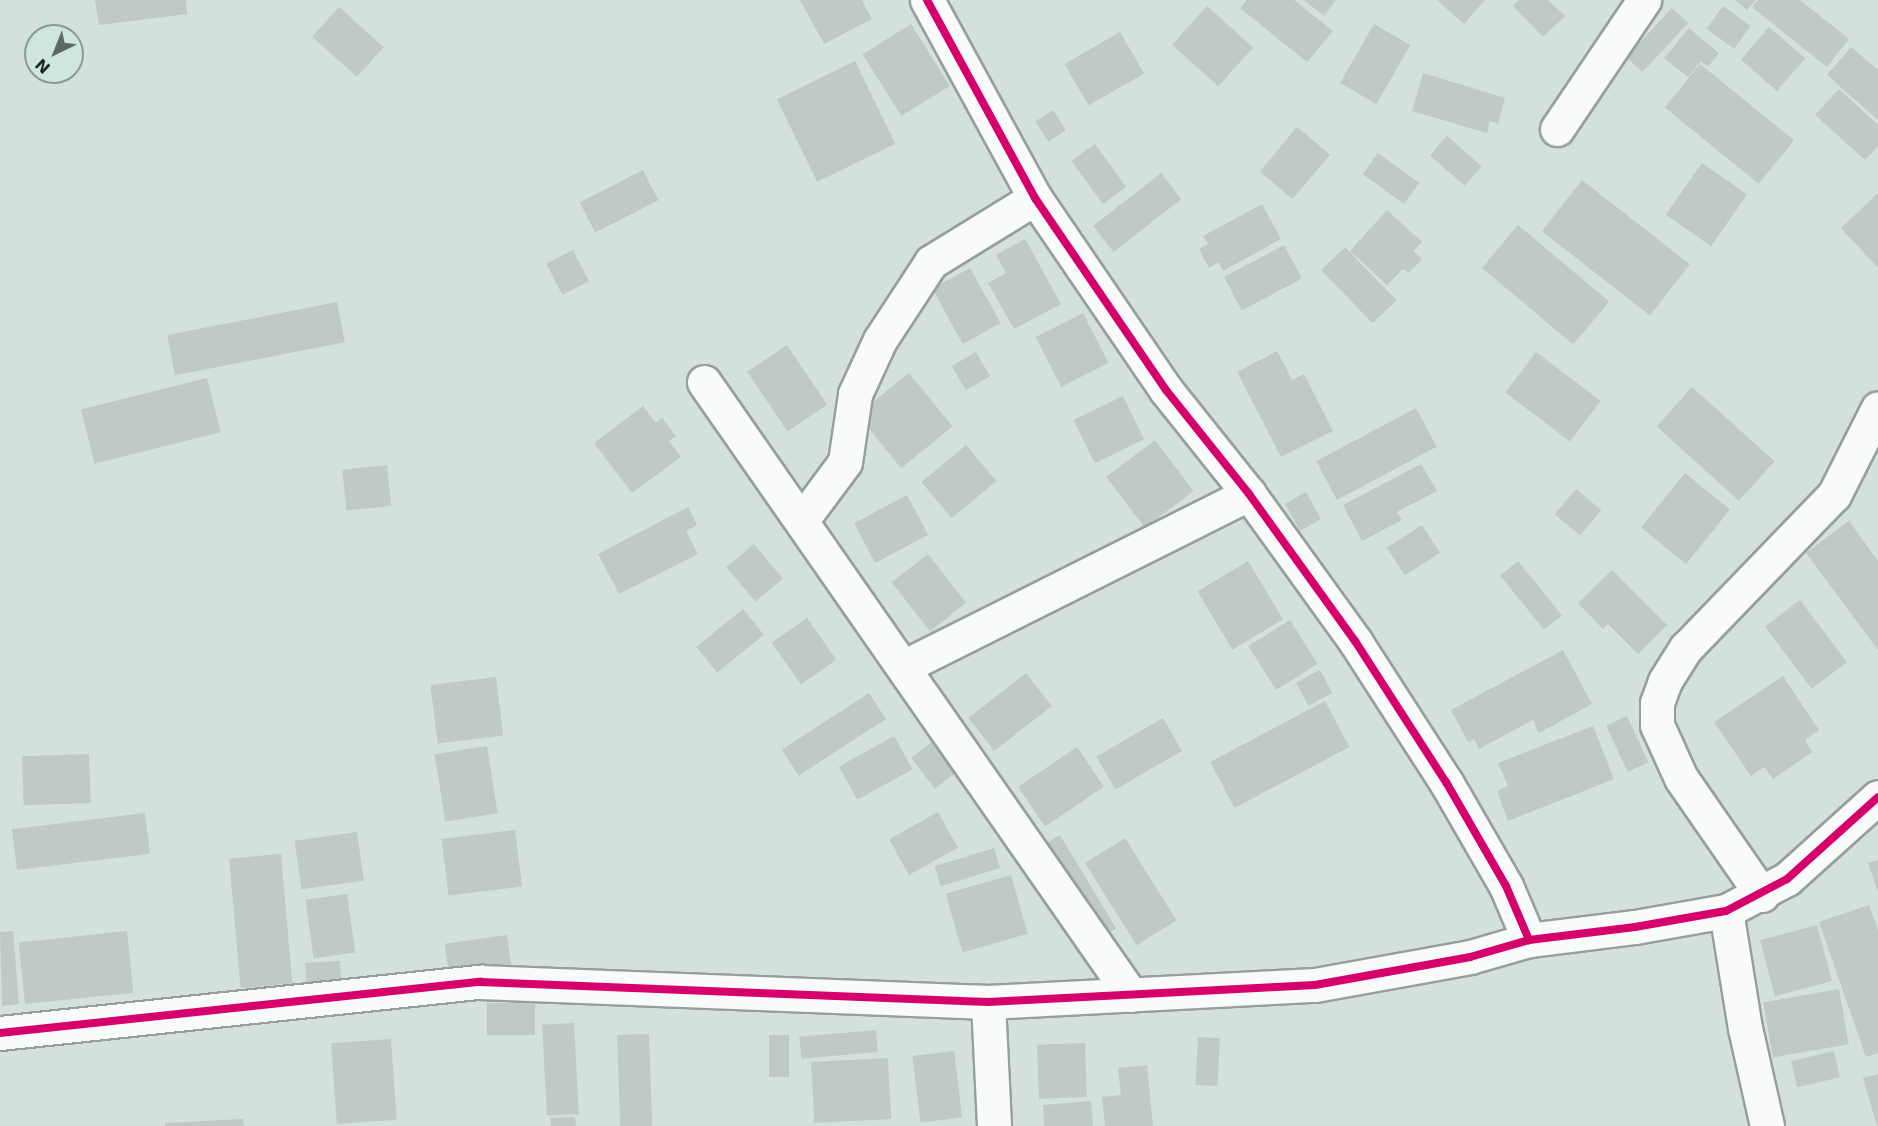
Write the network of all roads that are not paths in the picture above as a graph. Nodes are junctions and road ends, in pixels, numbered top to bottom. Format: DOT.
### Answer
graph roads {
  1 [pos="927,0"];
  2 [pos="1644,0"];
  3 [pos="1557,129"];
  4 [pos="1035,198"];
  5 [pos="704,382"];
  6 [pos="1878,408"];
  7 [pos="1249,494"];
  8 [pos="802,520"];
  9 [pos="904,666"];
  10 [pos="1878,797"];
  11 [pos="1762,895"];
  12 [pos="1726,910"];
  13 [pos="1529,940"];
  14 [pos="1131,994"];
  15 [pos="988,1002"];
  16 [pos="0,1033"];
  17 [pos="994,1126"];
  18 [pos="1767,1126"];
  1 -- 4 [label="street"];
  2 -- 3 [label="street"];
  4 -- 7 [label="street"];
  4 -- 8 [label="street"];
  5 -- 8 [label="street"];
  6 -- 11 [label="street"];
  7 -- 9 [label="street"];
  7 -- 13 [label="street"];
  8 -- 9 [label="street"];
  9 -- 14 [label="street"];
  10 -- 11 [label="street"];
  11 -- 12 [label="street"];
  12 -- 13 [label="street"];
  12 -- 18 [label="street"];
  13 -- 14 [label="street"];
  14 -- 15 [label="street"];
  15 -- 16 [label="street"];
  15 -- 17 [label="street"];
}
